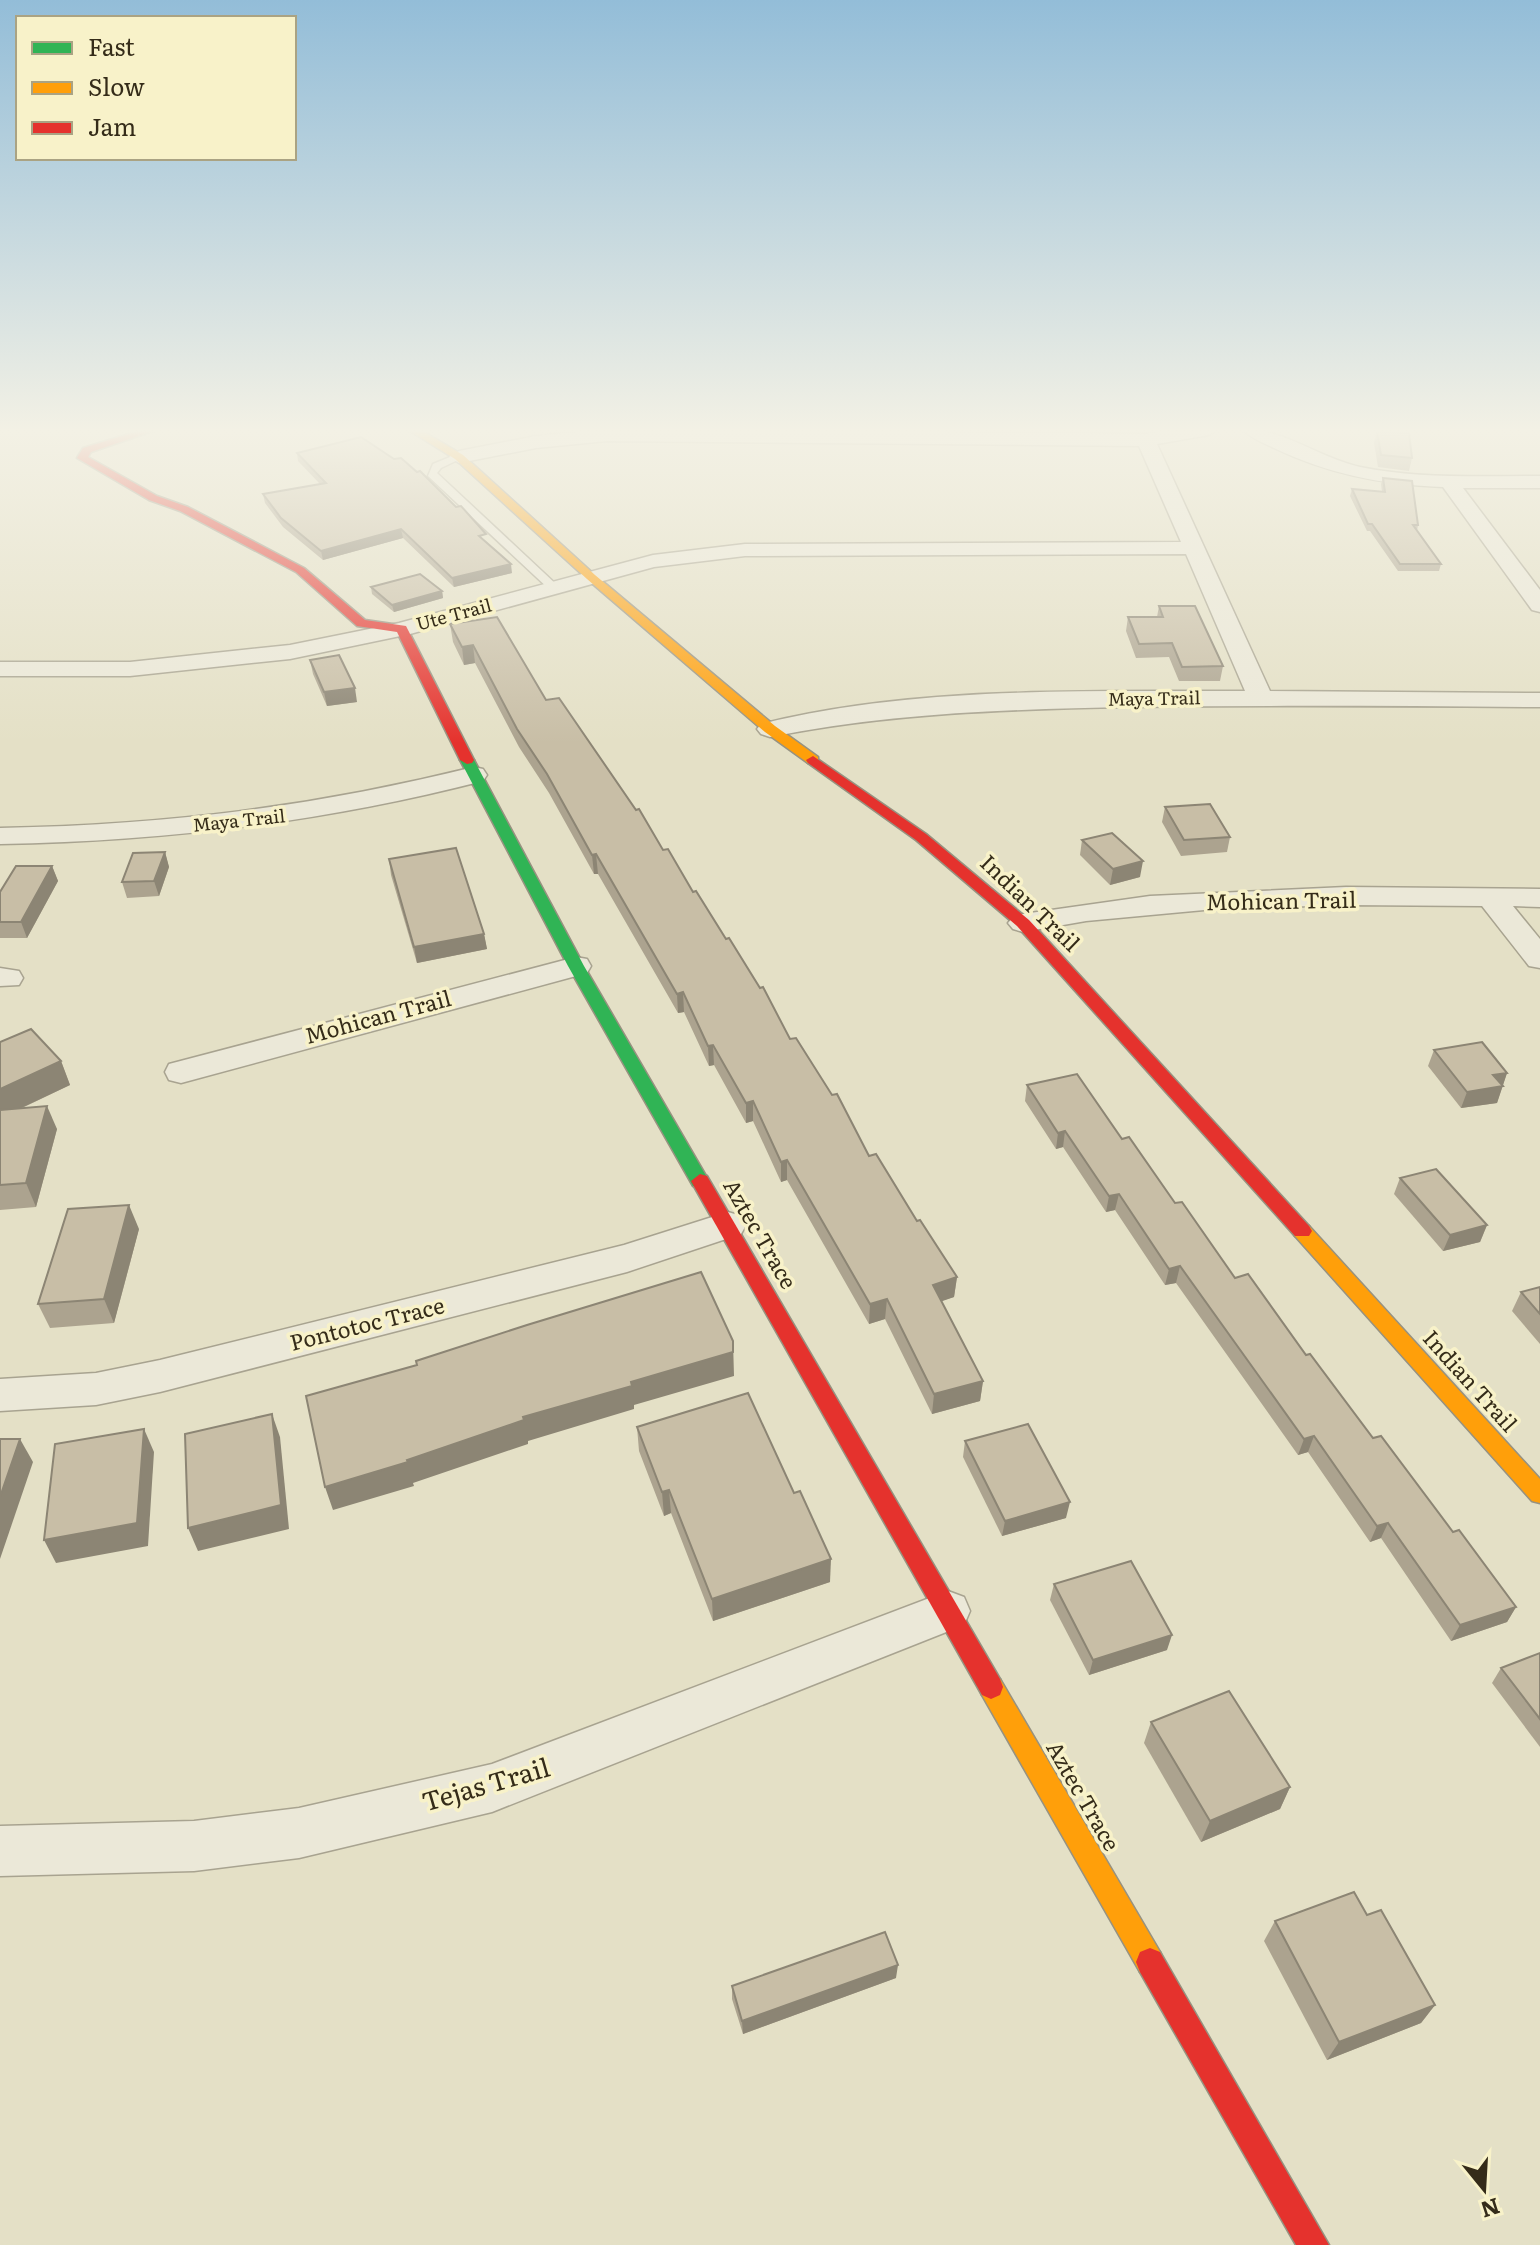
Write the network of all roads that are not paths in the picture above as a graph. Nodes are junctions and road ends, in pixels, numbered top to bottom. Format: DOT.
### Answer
graph roads {
  1 [pos="231,534"];
  2 [pos="496,534"];
  3 [pos="543,534"];
  4 [pos="1189,534"];
  5 [pos="1487,534"];
  6 [pos="1195,548"];
  7 [pos="591,577"];
  8 [pos="554,588"];
  9 [pos="1540,605"];
  10 [pos="402,629"];
  11 [pos="0,669"];
  12 [pos="1260,697"];
  13 [pos="1540,700"];
  14 [pos="770,729"];
  15 [pos="474,775"];
  16 [pos="0,836"];
  17 [pos="1491,898"];
  18 [pos="1540,898"];
  19 [pos="1023,923"];
  20 [pos="1540,959"];
  21 [pos="576,966"];
  22 [pos="181,1072"];
  23 [pos="728,1225"];
  24 [pos="0,1395"];
  25 [pos="1540,1494"];
  26 [pos="948,1611"];
  27 [pos="0,1851"];
  28 [pos="1313,2245"];
  1 -- 10 [label="street"];
  2 -- 8 [label="lane"];
  3 -- 7 [label="street, Indian Trail"];
  4 -- 6 [label="street"];
  5 -- 9 [label="street"];
  6 -- 7 [label="street, Ute Trail"];
  6 -- 12 [label="street"];
  7 -- 8 [label="street, Ute Trail"];
  7 -- 14 [label="street, Indian Trail"];
  8 -- 10 [label="street, Ute Trail"];
  10 -- 11 [label="street, Ute Trail"];
  10 -- 15 [label="street, Aztec Trace"];
  12 -- 13 [label="street, Maya Trail"];
  12 -- 14 [label="street, Maya Trail"];
  14 -- 19 [label="street, Indian Trail"];
  15 -- 16 [label="street, Maya Trail"];
  15 -- 21 [label="street, Aztec Trace"];
  17 -- 18 [label="street, Mohican Trail"];
  17 -- 19 [label="street, Mohican Trail"];
  17 -- 20 [label="street"];
  19 -- 25 [label="street, Indian Trail"];
  21 -- 22 [label="street, Mohican Trail"];
  21 -- 23 [label="street, Aztec Trace"];
  23 -- 24 [label="street, Pontotoc Trace"];
  23 -- 26 [label="street, Aztec Trace"];
  26 -- 27 [label="street, Tejas Trail"];
  26 -- 28 [label="street, Aztec Trace"];
}
